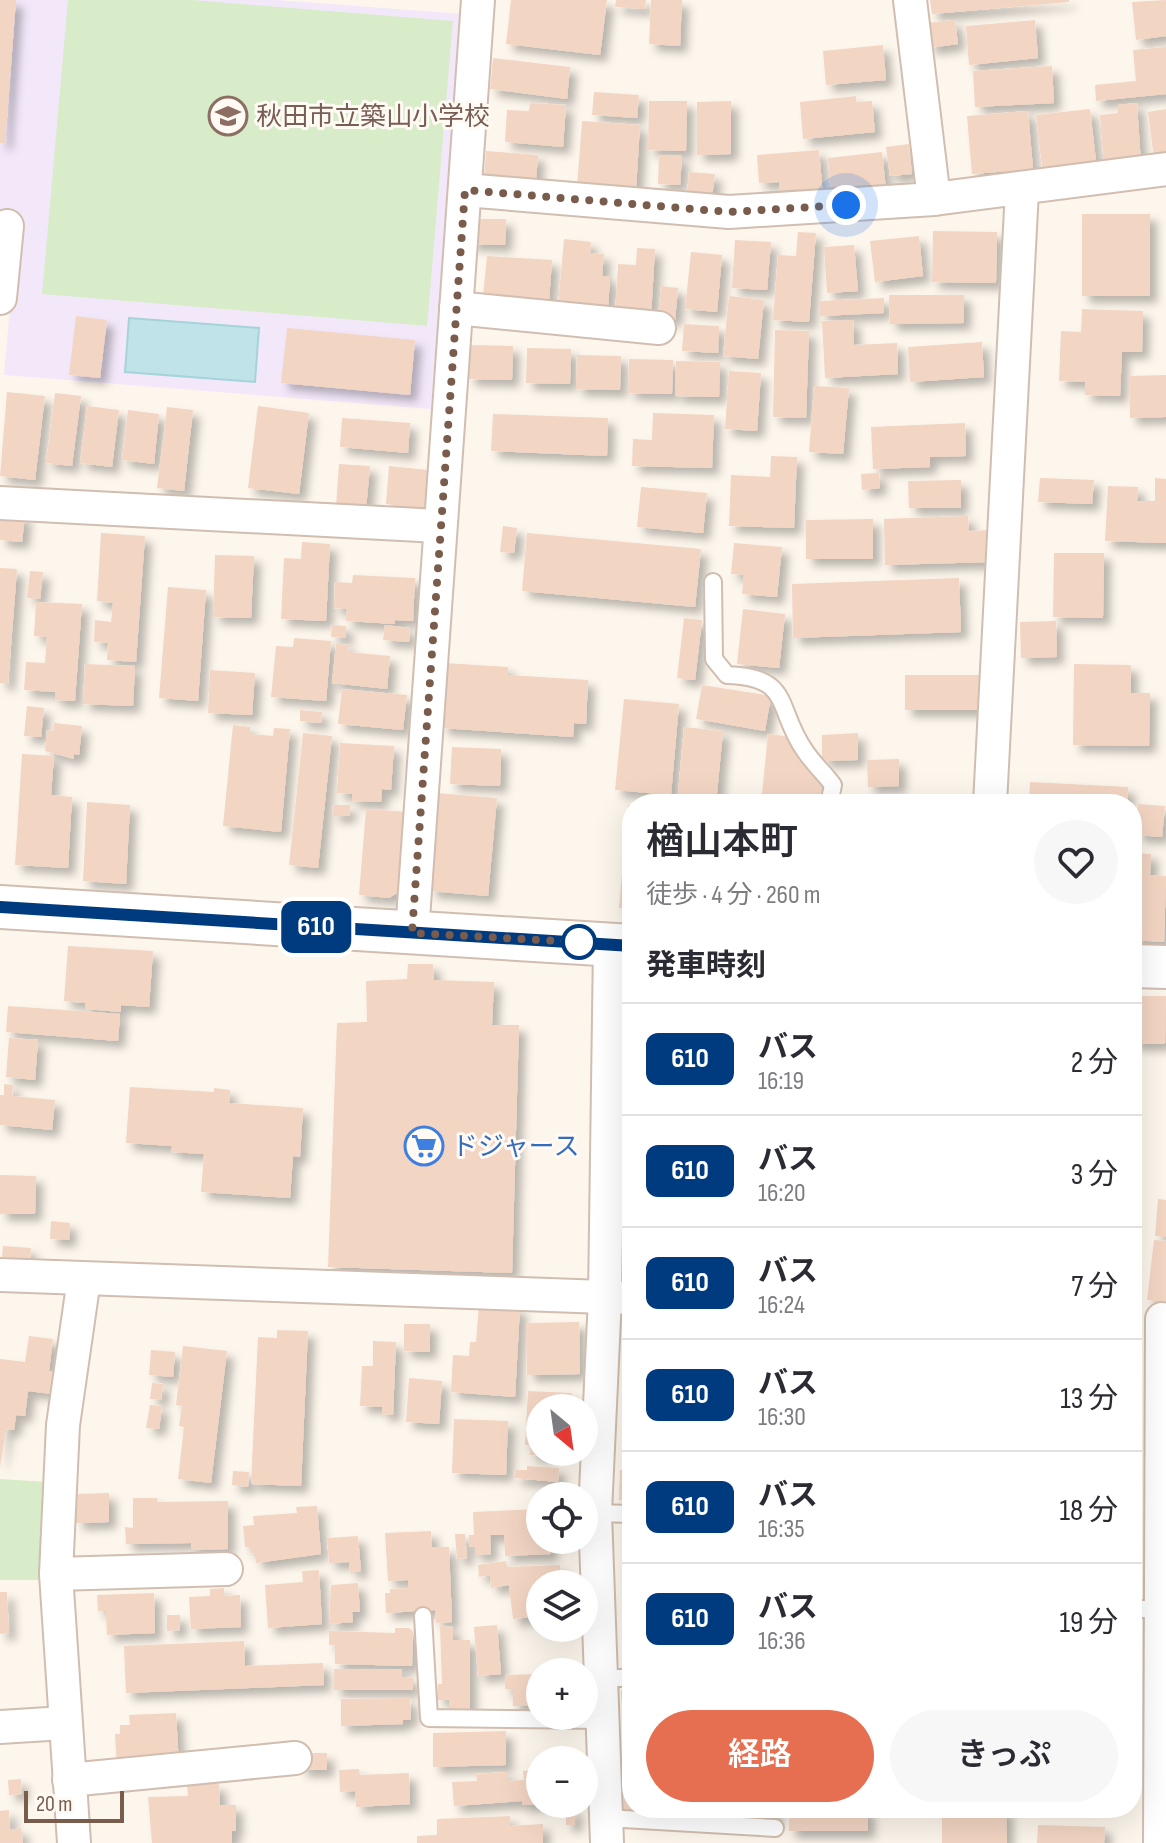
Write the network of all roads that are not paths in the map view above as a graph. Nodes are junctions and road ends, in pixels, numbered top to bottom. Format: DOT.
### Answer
graph roads {
  1 [pos="478,0"];
  2 [pos="910,0"];
  3 [pos="1166,169"];
  4 [pos="465,190"];
  5 [pos="1022,190"];
  6 [pos="934,199"];
  7 [pos="7,226"];
  8 [pos="0,298"];
  9 [pos="456,308"];
  10 [pos="659,328"];
  11 [pos="0,503"];
  12 [pos="439,526"];
  13 [pos="713,582"];
  14 [pos="831,794"];
  15 [pos="991,794"];
  16 [pos="0,907"];
  17 [pos="412,933"];
  18 [pos="621,945"];
  19 [pos="1142,966"];
  20 [pos="1166,967"];
  21 [pos="0,1275"];
  22 [pos="84,1279"];
  23 [pos="619,1297"];
  24 [pos="1153,1318"];
  25 [pos="598,1486"];
  26 [pos="598,1513"];
  27 [pos="622,1514"];
  28 [pos="598,1537"];
  29 [pos="226,1569"];
  30 [pos="56,1574"];
  31 [pos="1147,1609"];
  32 [pos="423,1616"];
  33 [pos="616,1678"];
  34 [pos="602,1720"];
  35 [pos="64,1723"];
  36 [pos="0,1727"];
  37 [pos="295,1758"];
  38 [pos="69,1780"];
  39 [pos="1163,1806"];
  40 [pos="775,1828"];
  41 [pos="606,1831"];
  42 [pos="74,1843"];
  43 [pos="1160,1843"];
  1 -- 4 [label="street"];
  2 -- 6 [label="street"];
  3 -- 5 [label="street"];
  4 -- 6 [label="street"];
  4 -- 9 [label="street"];
  5 -- 6 [label="street"];
  5 -- 15 [label="street"];
  7 -- 8 [label="street"];
  9 -- 10 [label="street"];
  9 -- 12 [label="street"];
  11 -- 12 [label="street"];
  12 -- 17 [label="street"];
  13 -- 14 [label="lane"];
  16 -- 17 [label="street"];
  17 -- 18 [label="street"];
  18 -- 23 [label="street"];
  19 -- 20 [label="street"];
  21 -- 22 [label="street"];
  22 -- 23 [label="street"];
  22 -- 30 [label="street"];
  23 -- 25 [label="street"];
  24 -- 31 [label="street"];
  26 -- 27 [label="lane"];
  28 -- 33 [label="street"];
  29 -- 30 [label="street"];
  30 -- 35 [label="street"];
  31 -- 39 [label="street"];
  32 -- 34 [label="lane"];
  33 -- 34 [label="street"];
  34 -- 41 [label="street"];
  35 -- 36 [label="street"];
  35 -- 38 [label="street"];
  37 -- 38 [label="street"];
  38 -- 42 [label="street"];
  39 -- 43 [label="street"];
  40 -- 41 [label="lane"];
}
